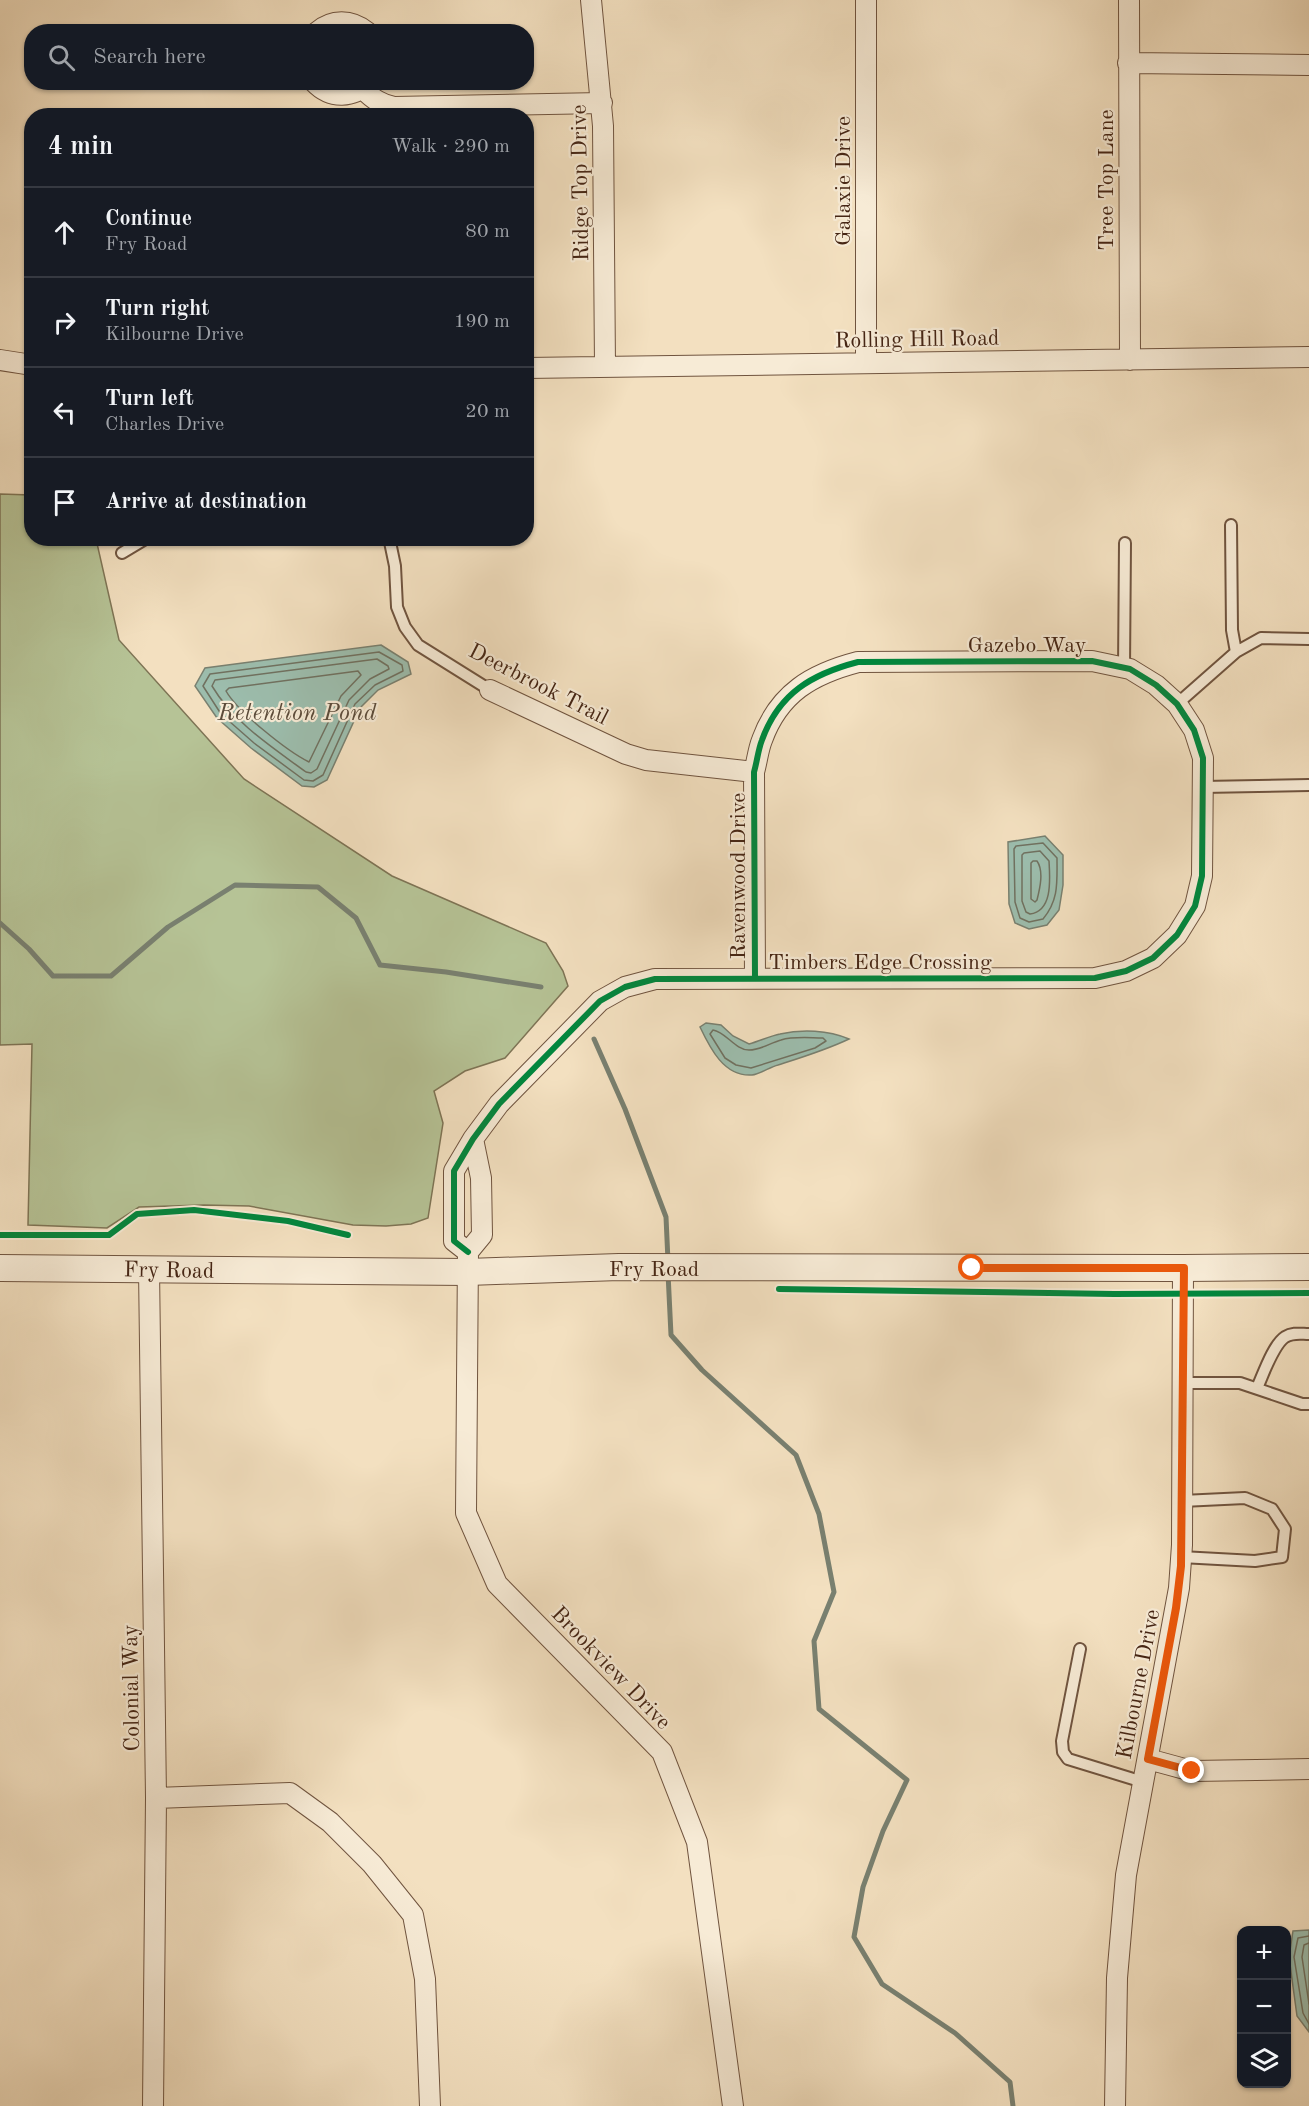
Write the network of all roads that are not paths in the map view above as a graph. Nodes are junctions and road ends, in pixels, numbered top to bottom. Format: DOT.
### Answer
graph roads {
  1 [pos="591,0"];
  2 [pos="866,0"];
  3 [pos="1128,0"];
  4 [pos="329,24"];
  5 [pos="355,24"];
  6 [pos="1128,63"];
  7 [pos="1309,65"];
  8 [pos="325,90"];
  9 [pos="359,90"];
  10 [pos="368,90"];
  11 [pos="602,104"];
  12 [pos="1309,357"];
  13 [pos="0,360"];
  14 [pos="1130,360"];
  15 [pos="866,362"];
  16 [pos="24,364"];
  17 [pos="605,366"];
  18 [pos="534,368"];
  19 [pos="1231,525"];
  20 [pos="1125,543"];
  21 [pos="134,546"];
  22 [pos="391,546"];
  23 [pos="122,554"];
  24 [pos="1309,639"];
  25 [pos="1236,652"];
  26 [pos="1124,668"];
  27 [pos="490,690"];
  28 [pos="1177,704"];
  29 [pos="754,772"];
  30 [pos="1309,785"];
  31 [pos="1203,787"];
  32 [pos="1177,935"];
  33 [pos="755,979"];
  34 [pos="473,1139"];
  35 [pos="468,1262"];
  36 [pos="1309,1267"];
  37 [pos="0,1268"];
  38 [pos="1184,1268"];
  39 [pos="149,1269"];
  40 [pos="1309,1334"];
  41 [pos="1183,1383"];
  42 [pos="1257,1388"];
  43 [pos="1309,1404"];
  44 [pos="1182,1501"];
  45 [pos="1181,1557"];
  46 [pos="1080,1649"];
  47 [pos="1148,1759"];
  48 [pos="1309,1769"];
  49 [pos="1143,1782"];
  50 [pos="156,1798"];
  51 [pos="153,2106"];
  52 [pos="430,2106"];
  53 [pos="733,2106"];
  54 [pos="1115,2106"];
  1 -- 11 [label="street, Ridge Top Drive"];
  2 -- 15 [label="street, Galaxie Drive"];
  3 -- 6 [label="street, Tree Top Lane"];
  4 -- 5 [label="street"];
  6 -- 7 [label="street"];
  6 -- 14 [label="street, Tree Top Lane"];
  8 -- 9 [label="street"];
  10 -- 11 [label="street"];
  11 -- 17 [label="street, Ridge Top Drive"];
  12 -- 14 [label="street, Rolling Hill Road"];
  13 -- 16 [label="street"];
  14 -- 15 [label="street, Rolling Hill Road"];
  15 -- 17 [label="street, Rolling Hill Road"];
  17 -- 18 [label="street, Rolling Hill Road"];
  19 -- 25 [label="lane"];
  20 -- 26 [label="lane"];
  21 -- 23 [label="lane"];
  22 -- 27 [label="lane, Deerbrook Trail"];
  24 -- 25 [label="lane"];
  25 -- 28 [label="lane"];
  26 -- 28 [label="street, Gazebo Way"];
  26 -- 29 [label="street, Gazebo Way"];
  27 -- 29 [label="street, Deerbrook Trail"];
  28 -- 31 [label="street, Gazebo Way"];
  29 -- 33 [label="street, Ravenwood Drive"];
  30 -- 31 [label="lane"];
  31 -- 32 [label="street, Gazebo Way"];
  32 -- 33 [label="street, Timbers Edge Crossing"];
  33 -- 34 [label="street, Timbers Edge Crossing"];
  34 -- 35 [label="street"];
  34 -- 35 [label="street, Timbers Edge Crossing"];
  35 -- 38 [label="street, Fry Road"];
  35 -- 39 [label="street, Fry Road"];
  35 -- 53 [label="street, Brookview Drive"];
  36 -- 38 [label="street, Fry Road"];
  37 -- 39 [label="street, Fry Road"];
  38 -- 41 [label="street, Kilbourne Drive"];
  39 -- 50 [label="street, Colonial Way"];
  40 -- 42 [label="lane"];
  41 -- 42 [label="lane"];
  41 -- 44 [label="street, Kilbourne Drive"];
  42 -- 43 [label="lane"];
  44 -- 45 [label="street, Kilbourne Drive"];
  44 -- 45 [label="lane"];
  45 -- 47 [label="street, Kilbourne Drive"];
  46 -- 49 [label="lane"];
  47 -- 48 [label="street"];
  47 -- 49 [label="street, Kilbourne Drive"];
  49 -- 54 [label="street, Kilbourne Drive"];
  50 -- 51 [label="street, Colonial Way"];
  50 -- 52 [label="street"];
}
